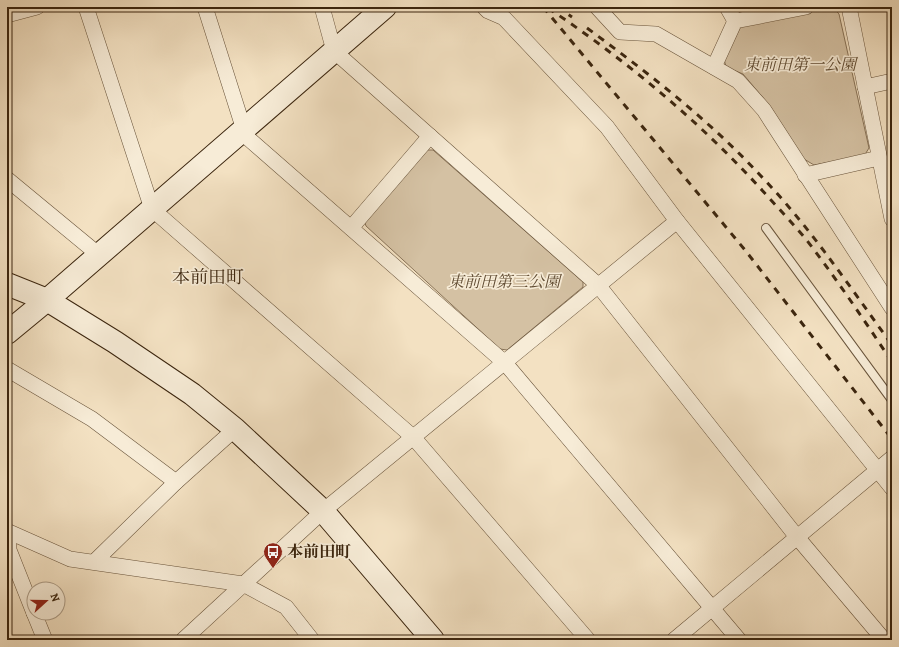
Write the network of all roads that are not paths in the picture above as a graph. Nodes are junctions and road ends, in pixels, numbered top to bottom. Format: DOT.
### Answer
graph roads {
  1 [pos="37,7"];
  2 [pos="86,7"];
  3 [pos="205,7"];
  4 [pos="322,7"];
  5 [pos="385,7"];
  6 [pos="484,7"];
  7 [pos="597,7"];
  8 [pos="727,7"];
  9 [pos="806,7"];
  10 [pos="849,7"];
  11 [pos="7,15"];
  12 [pos="735,21"];
  13 [pos="334,51"];
  14 [pos="714,67"];
  15 [pos="892,82"];
  16 [pos="865,87"];
  17 [pos="243,131"];
  18 [pos="430,136"];
  19 [pos="879,158"];
  20 [pos="805,175"];
  21 [pos="7,179"];
  22 [pos="152,209"];
  23 [pos="892,219"];
  24 [pos="677,221"];
  25 [pos="351,228"];
  26 [pos="766,228"];
  27 [pos="99,255"];
  28 [pos="7,284"];
  29 [pos="598,285"];
  30 [pos="47,300"];
  31 [pos="892,308"];
  32 [pos="7,333"];
  33 [pos="505,363"];
  34 [pos="7,369"];
  35 [pos="892,400"];
  36 [pos="235,429"];
  37 [pos="413,437"];
  38 [pos="892,458"];
  39 [pos="877,470"];
  40 [pos="176,482"];
  41 [pos="892,488"];
  42 [pos="323,512"];
  43 [pos="8,532"];
  44 [pos="797,537"];
  45 [pos="94,562"];
  46 [pos="243,584"];
  47 [pos="26,593"];
  48 [pos="712,607"];
  49 [pos="37,621"];
  50 [pos="45,640"];
  51 [pos="183,640"];
  52 [pos="312,640"];
  53 [pos="433,640"];
  54 [pos="588,640"];
  55 [pos="674,640"];
  56 [pos="739,640"];
  57 [pos="884,640"];
  1 -- 11 [label="street"];
  2 -- 22 [label="street"];
  3 -- 17 [label="street"];
  4 -- 13 [label="street"];
  5 -- 13 [label="street"];
  6 -- 24 [label="street"];
  7 -- 14 [label="street"];
  8 -- 12 [label="street"];
  9 -- 12 [label="street"];
  10 -- 16 [label="street"];
  12 -- 14 [label="street"];
  13 -- 17 [label="street"];
  13 -- 18 [label="street"];
  14 -- 20 [label="street"];
  15 -- 16 [label="street"];
  16 -- 19 [label="street"];
  17 -- 22 [label="street"];
  17 -- 25 [label="street"];
  18 -- 25 [label="street"];
  18 -- 29 [label="street"];
  19 -- 20 [label="street"];
  19 -- 23 [label="street"];
  20 -- 31 [label="street"];
  21 -- 27 [label="street"];
  22 -- 27 [label="street"];
  22 -- 37 [label="street"];
  24 -- 29 [label="street"];
  24 -- 39 [label="street"];
  25 -- 33 [label="street"];
  26 -- 35 [label="lane"];
  27 -- 30 [label="street"];
  28 -- 30 [label="street"];
  29 -- 33 [label="street"];
  29 -- 44 [label="street"];
  30 -- 32 [label="street"];
  30 -- 36 [label="street"];
  33 -- 37 [label="street"];
  33 -- 48 [label="street"];
  34 -- 40 [label="street"];
  36 -- 40 [label="street"];
  36 -- 42 [label="street"];
  37 -- 42 [label="street"];
  37 -- 54 [label="street"];
  38 -- 39 [label="street"];
  39 -- 41 [label="street"];
  39 -- 44 [label="street"];
  40 -- 45 [label="street"];
  42 -- 46 [label="street"];
  42 -- 53 [label="street"];
  43 -- 45 [label="street"];
  43 -- 47 [label="street"];
  44 -- 48 [label="street"];
  44 -- 57 [label="street"];
  45 -- 46 [label="street"];
  46 -- 51 [label="street"];
  46 -- 52 [label="street"];
  48 -- 55 [label="street"];
  48 -- 56 [label="street"];
  49 -- 50 [label="street"];
}
